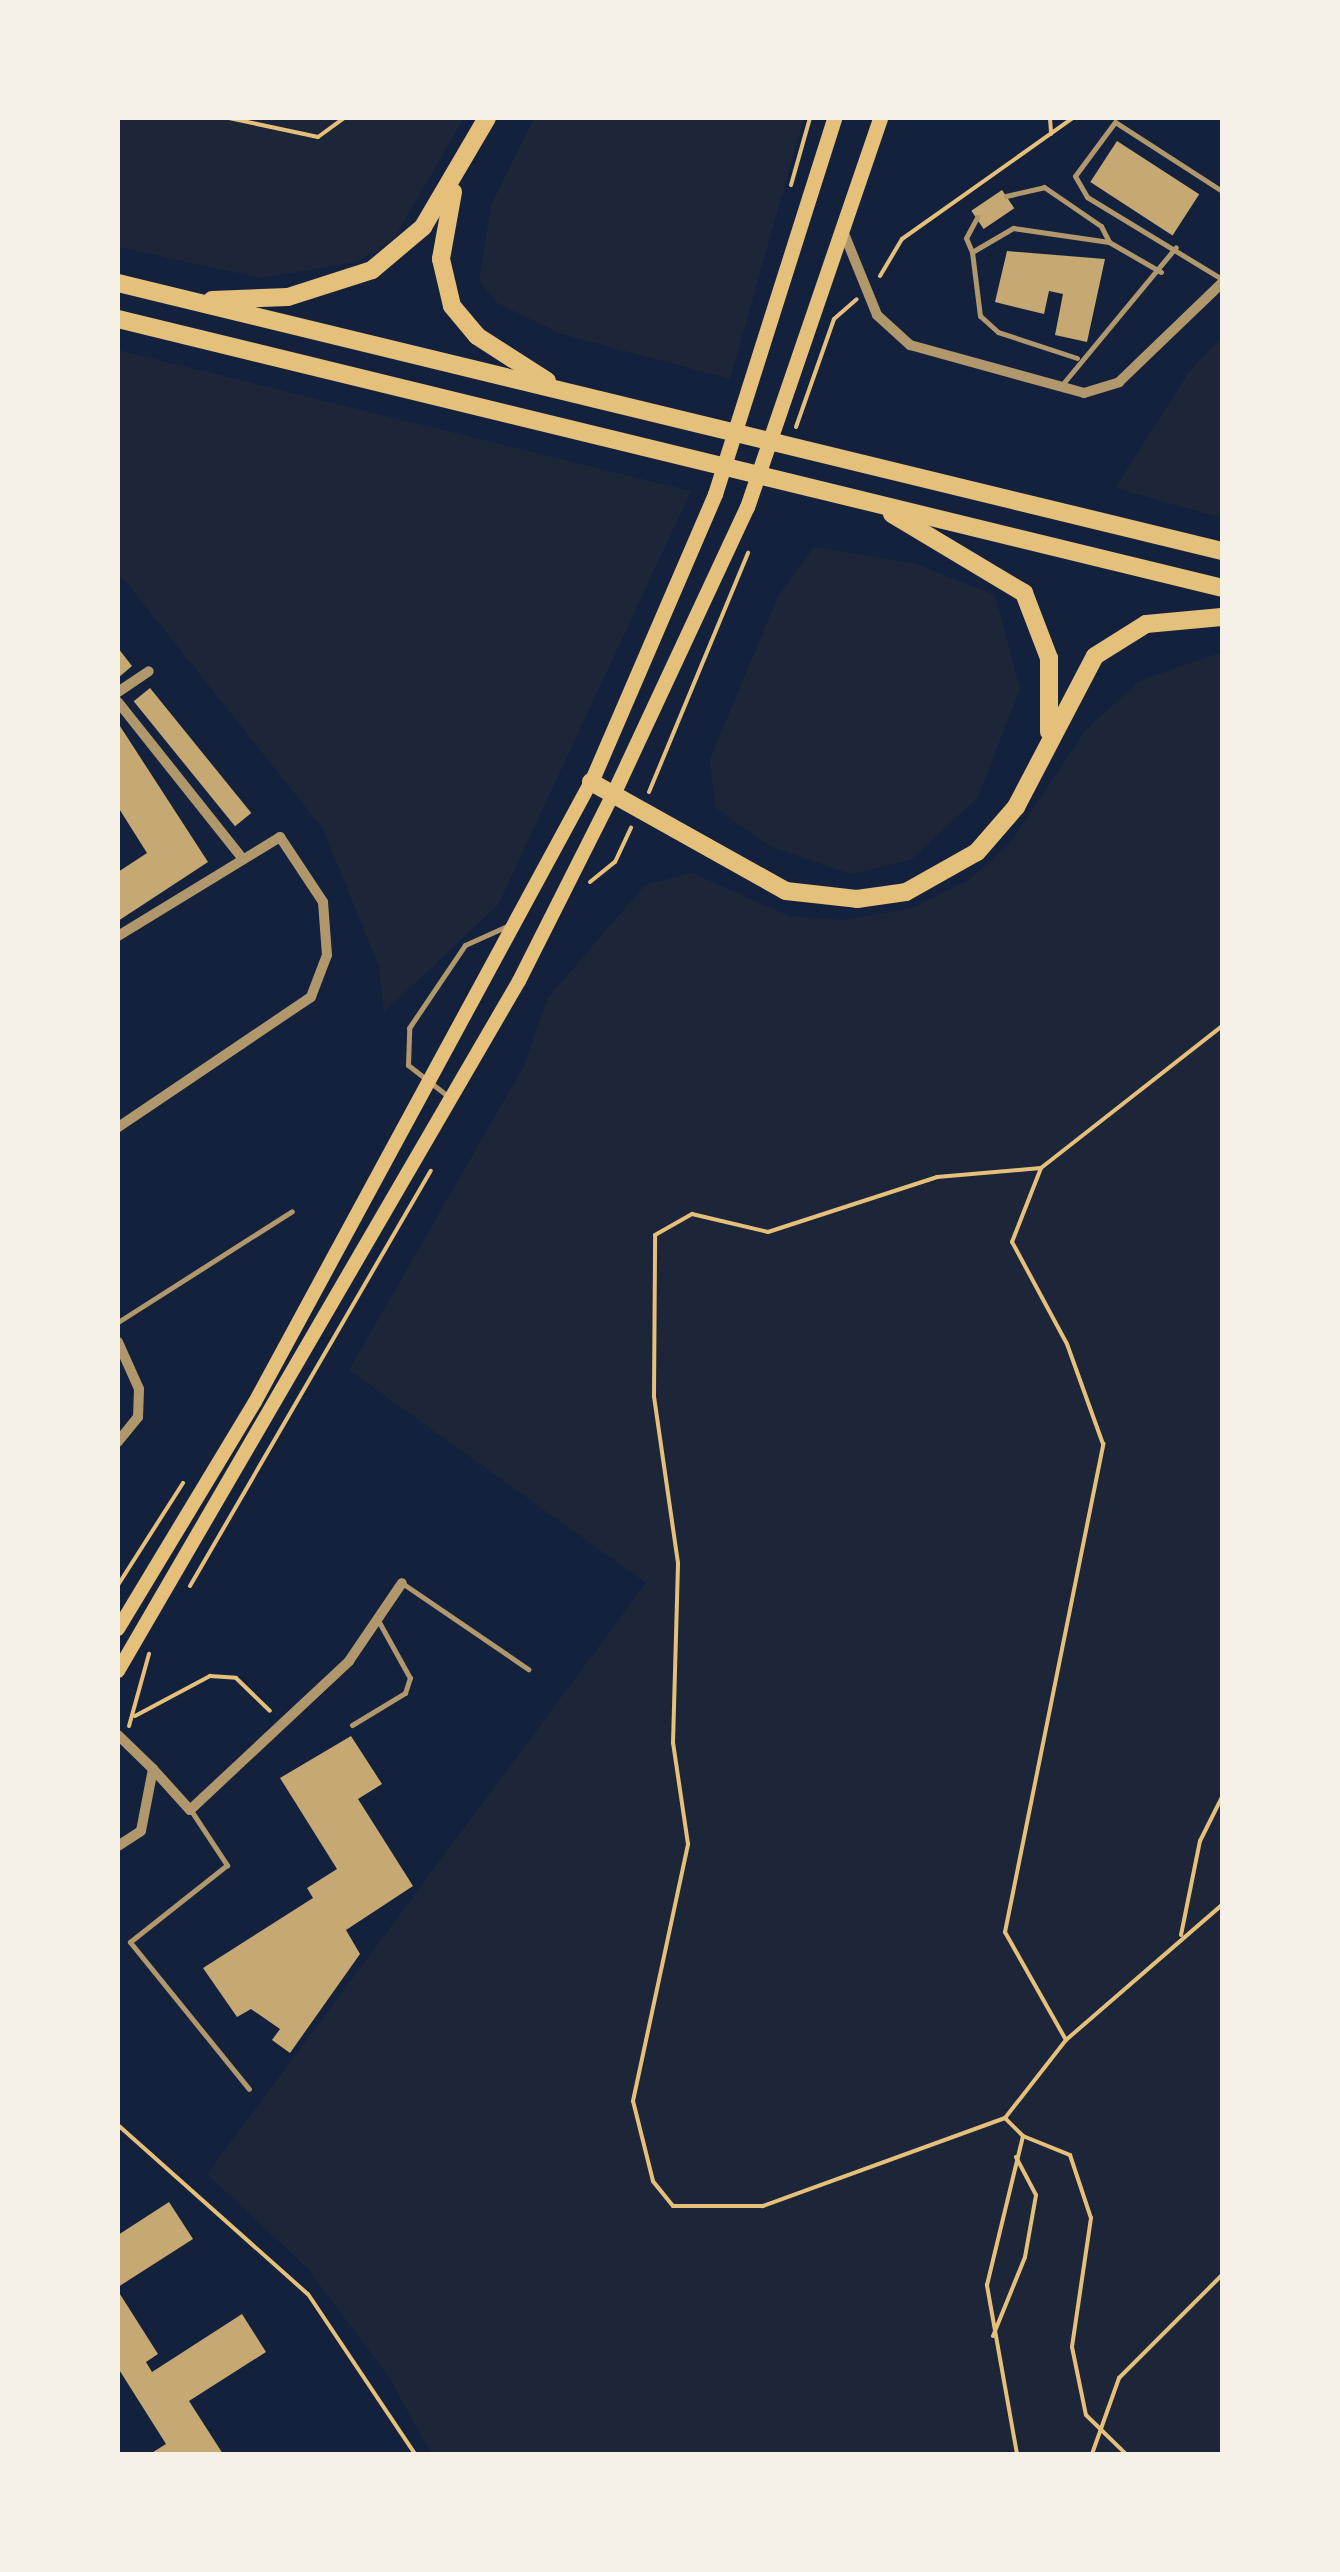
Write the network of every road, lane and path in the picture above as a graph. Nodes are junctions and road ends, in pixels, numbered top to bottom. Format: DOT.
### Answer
graph roads {
  1 [pos="229,118"];
  2 [pos="344,118"];
  3 [pos="487,118"];
  4 [pos="810,118"];
  5 [pos="834,118"];
  6 [pos="880,118"];
  7 [pos="1050,118"];
  8 [pos="1073,118"];
  9 [pos="1051,134"];
  10 [pos="454,184"];
  11 [pos="1222,191"];
  12 [pos="789,193"];
  13 [pos="1006,196"];
  14 [pos="976,217"];
  15 [pos="844,236"];
  16 [pos="1109,242"];
  17 [pos="1176,247"];
  18 [pos="972,252"];
  19 [pos="1162,272"];
  20 [pos="1222,282"];
  21 [pos="118,283"];
  22 [pos="866,295"];
  23 [pos="192,301"];
  24 [pos="118,319"];
  25 [pos="1077,358"];
  26 [pos="1058,390"];
  27 [pos="564,391"];
  28 [pos="869,502"];
  29 [pos="1222,552"];
  30 [pos="1222,588"];
  31 [pos="1222,617"];
  32 [pos="149,671"];
  33 [pos="118,692"];
  34 [pos="118,702"];
  35 [pos="1048,742"];
  36 [pos="590,782"];
  37 [pos="613,794"];
  38 [pos="242,858"];
  39 [pos="514,924"];
  40 [pos="118,936"];
  41 [pos="1222,1026"];
  42 [pos="432,1085"];
  43 [pos="449,1097"];
  44 [pos="118,1127"];
  45 [pos="1041,1168"];
  46 [pos="292,1211"];
  47 [pos="118,1322"];
  48 [pos="118,1342"];
  49 [pos="118,1442"];
  50 [pos="188,1476"];
  51 [pos="402,1583"];
  52 [pos="118,1585"];
  53 [pos="377,1620"];
  54 [pos="118,1629"];
  55 [pos="528,1669"];
  56 [pos="118,1671"];
  57 [pos="136,1716"];
  58 [pos="276,1720"];
  59 [pos="352,1725"];
  60 [pos="118,1735"];
  61 [pos="153,1769"];
  62 [pos="1222,1798"];
  63 [pos="190,1810"];
  64 [pos="118,1846"];
  65 [pos="1222,1905"];
  66 [pos="1181,1935"];
  67 [pos="1066,2040"];
  68 [pos="249,2089"];
  69 [pos="1005,2118"];
  70 [pos="118,2124"];
  71 [pos="1023,2136"];
  72 [pos="1016,2158"];
  73 [pos="1222,2276"];
  74 [pos="992,2336"];
  75 [pos="1101,2430"];
  76 [pos="415,2454"];
  77 [pos="1017,2454"];
  78 [pos="1092,2454"];
  79 [pos="1126,2454"];
  1 -- 2 [label="path"];
  3 -- 10 [label="highway"];
  4 -- 12 [label="path"];
  5 -- 36 [label="main road"];
  6 -- 15 [label="main road"];
  7 -- 9 [label="path"];
  8 -- 9 [label="path"];
  9 -- 22 [label="path"];
  10 -- 23 [label="highway"];
  10 -- 27 [label="highway"];
  11 -- 17 [label="lane"];
  13 -- 16 [label="lane"];
  14 -- 18 [label="lane"];
  15 -- 22 [label="street"];
  15 -- 37 [label="main road"];
  16 -- 18 [label="lane"];
  16 -- 19 [label="lane"];
  17 -- 19 [label="lane"];
  17 -- 20 [label="lane"];
  18 -- 25 [label="lane"];
  19 -- 25 [label="lane"];
  20 -- 26 [label="street"];
  21 -- 23 [label="highway"];
  22 -- 26 [label="street"];
  23 -- 27 [label="highway"];
  24 -- 28 [label="highway"];
  25 -- 26 [label="lane"];
  27 -- 29 [label="highway"];
  28 -- 30 [label="highway"];
  28 -- 35 [label="highway"];
  31 -- 35 [label="highway"];
  32 -- 33 [label="street"];
  34 -- 38 [label="street"];
  35 -- 37 [label="highway"];
  36 -- 37 [label="highway"];
  36 -- 39 [label="main road"];
  37 -- 43 [label="main road"];
  38 -- 40 [label="street"];
  38 -- 44 [label="street"];
  39 -- 42 [label="main road"];
  39 -- 42 [label="lane"];
  41 -- 45 [label="path"];
  42 -- 43 [label="lane"];
  42 -- 54 [label="main road"];
  43 -- 56 [label="main road"];
  45 -- 67 [label="path"];
  45 -- 69 [label="path"];
  46 -- 47 [label="lane"];
  48 -- 49 [label="street"];
  50 -- 52 [label="path"];
  51 -- 53 [label="street"];
  51 -- 55 [label="lane"];
  53 -- 58 [label="street"];
  53 -- 59 [label="lane"];
  57 -- 58 [label="path"];
  58 -- 63 [label="street"];
  60 -- 61 [label="street"];
  61 -- 63 [label="street"];
  61 -- 64 [label="street"];
  62 -- 66 [label="path"];
  63 -- 68 [label="lane"];
  65 -- 66 [label="path"];
  66 -- 67 [label="path"];
  67 -- 69 [label="path"];
  69 -- 71 [label="path"];
  70 -- 76 [label="path"];
  71 -- 72 [label="path"];
  71 -- 75 [label="path"];
  72 -- 74 [label="path"];
  72 -- 74 [label="path"];
  73 -- 75 [label="path"];
  74 -- 77 [label="path"];
  75 -- 78 [label="path"];
  75 -- 79 [label="path"];
}
